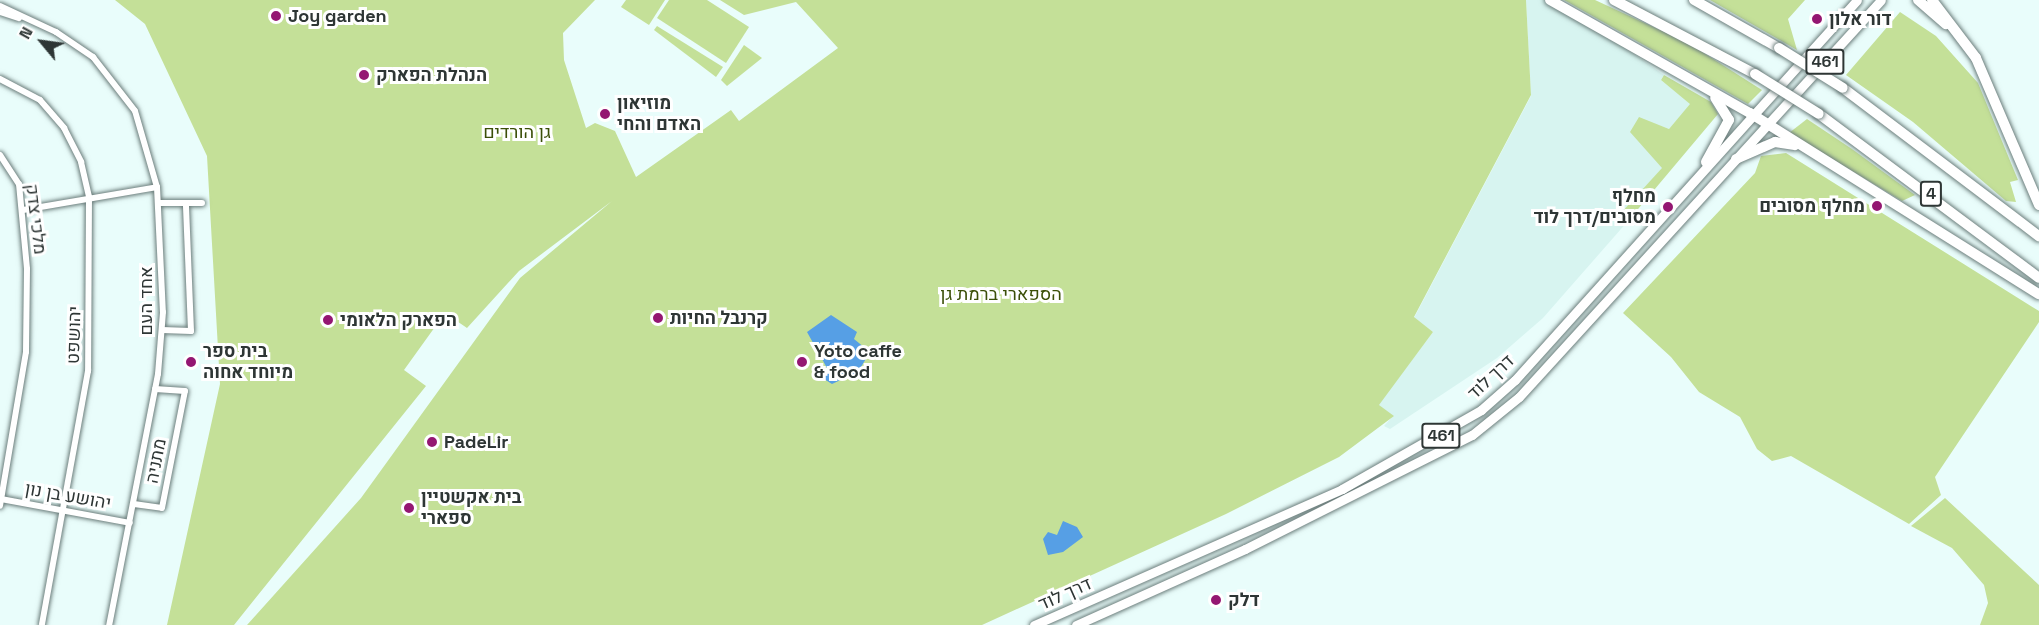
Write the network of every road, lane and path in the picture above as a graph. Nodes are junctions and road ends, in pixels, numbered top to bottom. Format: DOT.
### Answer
graph roads {
  1 [pos="1550,0"];
  2 [pos="1614,0"];
  3 [pos="1695,0"];
  4 [pos="1857,0"];
  5 [pos="1881,0"];
  6 [pos="1918,0"];
  7 [pos="1932,0"];
  8 [pos="0,6"];
  9 [pos="0,12"];
  10 [pos="37,23"];
  11 [pos="1620,39"];
  12 [pos="1976,58"];
  13 [pos="0,80"];
  14 [pos="1750,113"];
  15 [pos="1768,124"];
  16 [pos="1807,150"];
  17 [pos="0,156"];
  18 [pos="1736,159"];
  19 [pos="1706,162"];
  20 [pos="157,187"];
  21 [pos="89,197"];
  22 [pos="158,203"];
  23 [pos="202,203"];
  24 [pos="186,204"];
  25 [pos="2039,205"];
  26 [pos="23,210"];
  27 [pos="2039,236"];
  28 [pos="2039,278"];
  29 [pos="2039,294"];
  30 [pos="162,330"];
  31 [pos="155,389"];
  32 [pos="2,480"];
  33 [pos="1,502"];
  34 [pos="134,504"];
  35 [pos="64,513"];
  36 [pos="130,522"];
  37 [pos="42,625"];
  38 [pos="110,625"];
  39 [pos="1034,625"];
  40 [pos="1076,625"];
  1 -- 11 [label="highway"];
  2 -- 28 [label="highway, 4, bridge"];
  3 -- 27 [label="highway, 4, bridge"];
  4 -- 14 [label="main road, דרך לוד / 461"];
  5 -- 15 [label="main road, דרך לוד / 461"];
  6 -- 12 [label="highway"];
  7 -- 12 [label="highway"];
  8 -- 10 [label="street, אחד העם"];
  9 -- 10 [label="street, אחד העם"];
  10 -- 20 [label="street, אחד העם"];
  11 -- 14 [label="highway"];
  11 -- 19 [label="highway"];
  12 -- 25 [label="highway"];
  13 -- 21 [label="street, יהושפט"];
  14 -- 15 [label="highway"];
  14 -- 19 [label="main road, דרך לוד / 461"];
  15 -- 16 [label="highway"];
  15 -- 18 [label="main road, דרך לוד / 461"];
  16 -- 18 [label="highway"];
  16 -- 29 [label="highway"];
  17 -- 26 [label="street, מלכי צדק"];
  18 -- 40 [label="main road, דרך לוד / 461"];
  19 -- 39 [label="main road, דרך לוד / 461"];
  20 -- 21 [label="street"];
  20 -- 22 [label="street, אחד העם"];
  21 -- 26 [label="street"];
  21 -- 35 [label="street, יהושפט"];
  22 -- 24 [label="street"];
  22 -- 30 [label="street, אחד העם"];
  23 -- 24 [label="street"];
  24 -- 30 [label="street"];
  26 -- 32 [label="street, מלכי צדק"];
  30 -- 31 [label="street, אחד העם"];
  31 -- 34 [label="street, אחד העם"];
  31 -- 34 [label="street, מתניה"];
  32 -- 33 [label="street, מלכי צדק"];
  33 -- 35 [label="street, יהושע בן נון"];
  34 -- 36 [label="street, אחד העם"];
  35 -- 36 [label="street, יהושע בן נון"];
  35 -- 37 [label="street, יהושפט"];
  36 -- 38 [label="street, אחד העם"];
}
